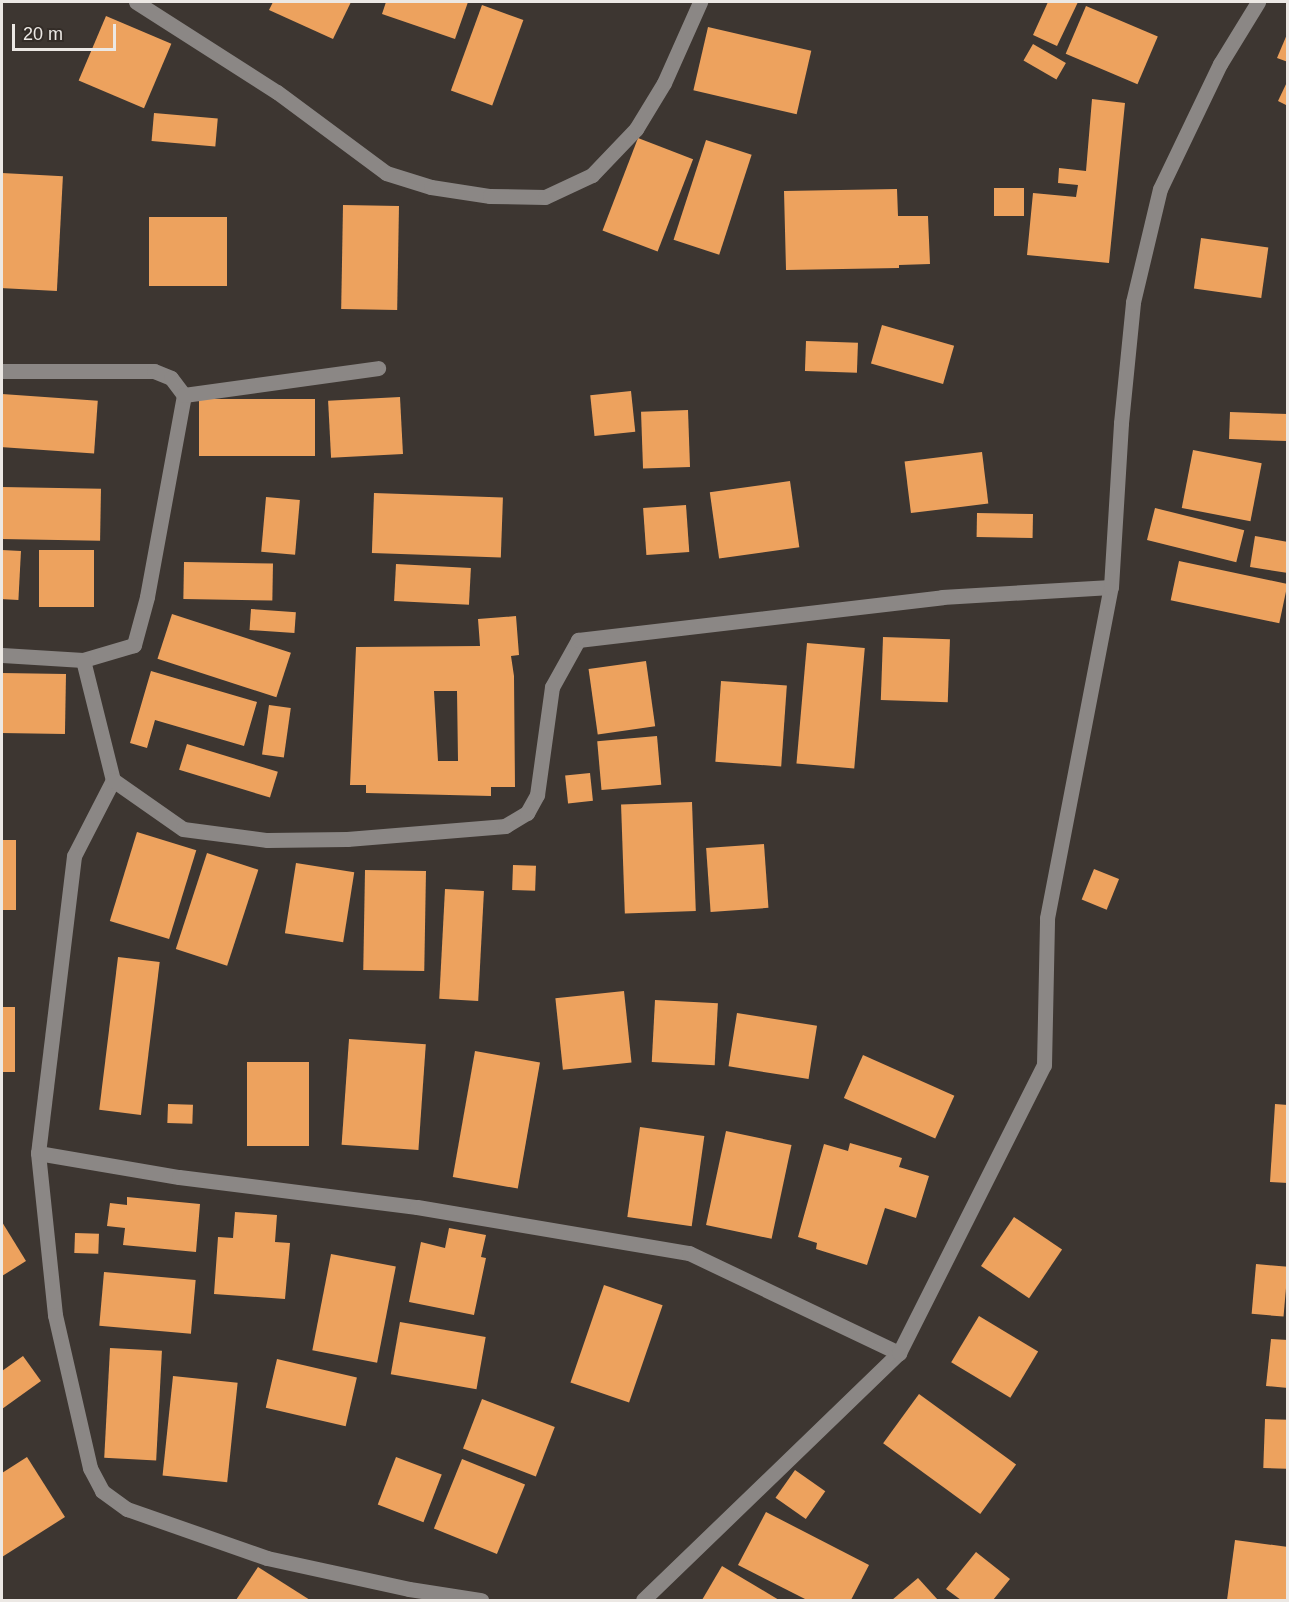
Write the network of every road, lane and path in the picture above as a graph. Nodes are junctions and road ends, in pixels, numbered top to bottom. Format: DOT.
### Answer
graph roads {
  1 [pos="136,2"];
  2 [pos="700,2"];
  3 [pos="1258,2"];
  4 [pos="378,368"];
  5 [pos="2,371"];
  6 [pos="184,395"];
  7 [pos="1111,587"];
  8 [pos="2,655"];
  9 [pos="83,660"];
  10 [pos="113,780"];
  11 [pos="38,1153"];
  12 [pos="899,1353"];
  13 [pos="481,1600"];
  14 [pos="643,1600"];
  1 -- 2 [label="street"];
  3 -- 7 [label="street"];
  4 -- 6 [label="street"];
  5 -- 6 [label="street"];
  6 -- 9 [label="street"];
  7 -- 10 [label="street"];
  7 -- 12 [label="street"];
  8 -- 9 [label="street"];
  9 -- 10 [label="street"];
  10 -- 11 [label="street"];
  11 -- 12 [label="street"];
  11 -- 13 [label="street"];
  12 -- 14 [label="street"];
}
